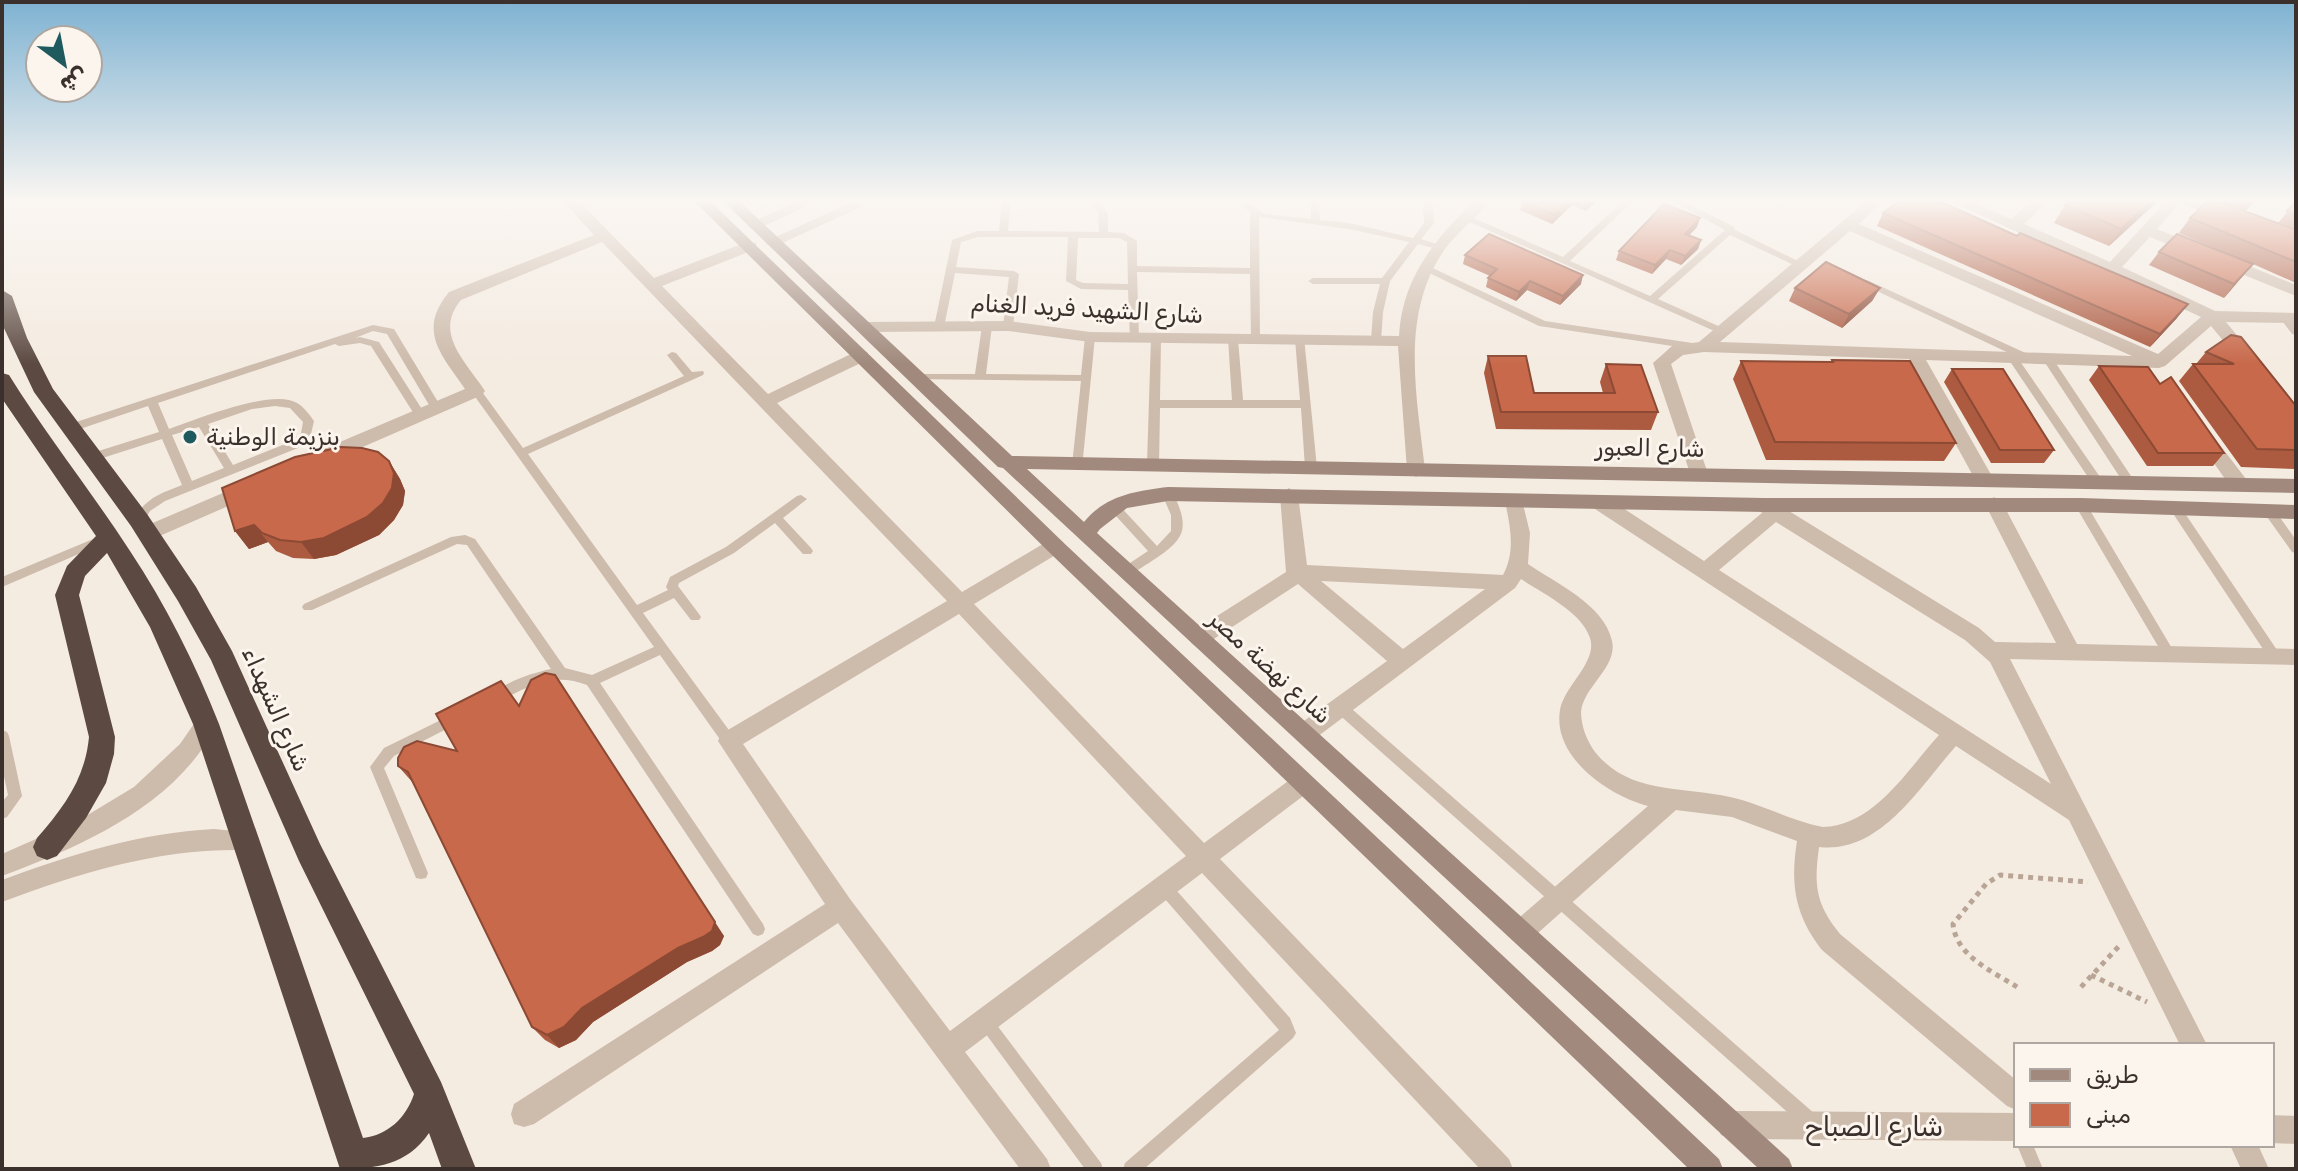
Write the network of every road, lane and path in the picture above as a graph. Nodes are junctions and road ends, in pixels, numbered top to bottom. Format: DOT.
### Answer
graph roads {
  1 [pos="556,255"];
  2 [pos="622,255"];
  3 [pos="714,255"];
  4 [pos="769,255"];
  5 [pos="786,255"];
  6 [pos="954,255"];
  7 [pos="1072,255"];
  8 [pos="1132,255"];
  9 [pos="1255,255"];
  10 [pos="1405,255"];
  11 [pos="1432,255"];
  12 [pos="1550,255"];
  13 [pos="1571,255"];
  14 [pos="1702,255"];
  15 [pos="1792,255"];
  16 [pos="1819,255"];
  17 [pos="1914,255"];
  18 [pos="2082,255"];
  19 [pos="2125,255"];
  20 [pos="2207,255"];
  21 [pos="1564,261"];
  22 [pos="1812,262"];
  23 [pos="1424,267"];
  24 [pos="2113,268"];
  25 [pos="1132,269"];
  26 [pos="951,270"];
  27 [pos="1255,271"];
  28 [pos="1853,277"];
  29 [pos="1313,281"];
  30 [pos="1385,281"];
  31 [pos="651,285"];
  32 [pos="1133,287"];
  33 [pos="2296,291"];
  34 [pos="2,296"];
  35 [pos="1651,300"];
  36 [pos="2212,316"];
  37 [pos="2292,322"];
  38 [pos="987,326"];
  39 [pos="1008,326"];
  40 [pos="863,327"];
  41 [pos="939,327"];
  42 [pos="1721,331"];
  43 [pos="1090,337"];
  44 [pos="1134,338"];
  45 [pos="1156,338"];
  46 [pos="1233,339"];
  47 [pos="1256,339"];
  48 [pos="1300,339"];
  49 [pos="396,341"];
  50 [pos="1376,341"];
  51 [pos="1405,341"];
  52 [pos="1704,347"];
  53 [pos="378,348"];
  54 [pos="1914,354"];
  55 [pos="672,355"];
  56 [pos="861,356"];
  57 [pos="2020,357"];
  58 [pos="2047,358"];
  59 [pos="2157,366"];
  60 [pos="2258,373"];
  61 [pos="914,377"];
  62 [pos="980,377"];
  63 [pos="1086,378"];
  64 [pos="2,380"];
  65 [pos="476,391"];
  66 [pos="765,402"];
  67 [pos="153,404"];
  68 [pos="1154,404"];
  69 [pos="1238,404"];
  70 [pos="1306,404"];
  71 [pos="428,411"];
  72 [pos="201,422"];
  73 [pos="2196,423"];
  74 [pos="73,431"];
  75 [pos="165,434"];
  76 [pos="521,453"];
  77 [pos="93,457"];
  78 [pos="1004,462"];
  79 [pos="305,464"];
  80 [pos="1153,464"];
  81 [pos="1078,465"];
  82 [pos="1311,468"];
  83 [pos="231,470"];
  84 [pos="1359,470"];
  85 [pos="1416,470"];
  86 [pos="1699,474"];
  87 [pos="1984,478"];
  88 [pos="2096,480"];
  89 [pos="2129,482"];
  90 [pos="262,483"];
  91 [pos="2239,484"];
  92 [pos="188,486"];
  93 [pos="2288,486"];
  94 [pos="1168,494"];
  95 [pos="1289,495"];
  96 [pos="1363,496"];
  97 [pos="801,499"];
  98 [pos="1514,501"];
  99 [pos="1599,502"];
  100 [pos="1994,504"];
  101 [pos="1112,505"];
  102 [pos="2081,505"];
  103 [pos="1770,508"];
  104 [pos="2176,509"];
  105 [pos="2296,510"];
  106 [pos="2269,511"];
  107 [pos="776,517"];
  108 [pos="144,527"];
  109 [pos="1085,536"];
  110 [pos="109,537"];
  111 [pos="1055,546"];
  112 [pos="2296,549"];
  113 [pos="807,551"];
  114 [pos="1157,553"];
  115 [pos="1705,571"];
  116 [pos="1125,572"];
  117 [pos="1297,572"];
  118 [pos="1513,575"];
  119 [pos="2,582"];
  120 [pos="675,592"];
  121 [pos="960,602"];
  122 [pos="308,607"];
  123 [pos="635,611"];
  124 [pos="695,617"];
  125 [pos="1199,638"];
  126 [pos="662,649"];
  127 [pos="1993,650"];
  128 [pos="2071,652"];
  129 [pos="2169,654"];
  130 [pos="2286,657"];
  131 [pos="1403,662"];
  132 [pos="561,673"];
  133 [pos="592,681"];
  134 [pos="484,703"];
  135 [pos="1340,707"];
  136 [pos="470,710"];
  137 [pos="206,724"];
  138 [pos="1305,733"];
  139 [pos="1953,735"];
  140 [pos="2,736"];
  141 [pos="729,741"];
  142 [pos="1303,783"];
  143 [pos="1670,801"];
  144 [pos="2,813"];
  145 [pos="2080,815"];
  146 [pos="1809,836"];
  147 [pos="246,840"];
  148 [pos="47,847"];
  149 [pos="1203,856"];
  150 [pos="2,865"];
  151 [pos="421,873"];
  152 [pos="46,875"];
  153 [pos="2114,884"];
  154 [pos="1163,886"];
  155 [pos="2,891"];
  156 [pos="1559,900"];
  157 [pos="841,907"];
  158 [pos="2136,928"];
  159 [pos="758,929"];
  160 [pos="1521,932"];
  161 [pos="2091,975"];
  162 [pos="2017,987"];
  163 [pos="2081,987"];
  164 [pos="2181,1019"];
  165 [pos="985,1021"];
  166 [pos="2193,1043"];
  167 [pos="946,1050"];
  168 [pos="430,1093"];
  169 [pos="2014,1095"];
  170 [pos="524,1114"];
  171 [pos="1731,1125"];
  172 [pos="1814,1125"];
  173 [pos="2014,1127"];
  174 [pos="2274,1129"];
  175 [pos="2296,1130"];
  176 [pos="2026,1147"];
  177 [pos="2245,1147"];
  178 [pos="355,1162"];
  179 [pos="459,1169"];
  180 [pos="1037,1169"];
  181 [pos="1095,1169"];
  182 [pos="1131,1169"];
  183 [pos="1499,1169"];
  184 [pos="1709,1169"];
  185 [pos="1779,1169"];
  186 [pos="2035,1169"];
  187 [pos="2255,1169"];
  1 -- 65 [label="street"];
  2 -- 31 [label="street"];
  3 -- 31 [label="street"];
  4 -- 56 [label="street, شارع نهضة مصر"];
  5 -- 40 [label="street, شارع نهضة مصر"];
  6 -- 26 [label="lane"];
  7 -- 32 [label="lane"];
  8 -- 25 [label="lane"];
  9 -- 27 [label="lane"];
  10 -- 30 [label="lane"];
  11 -- 23 [label="street"];
  12 -- 21 [label="lane"];
  13 -- 21 [label="lane"];
  14 -- 35 [label="lane"];
  15 -- 22 [label="lane"];
  16 -- 22 [label="street"];
  17 -- 59 [label="street"];
  18 -- 24 [label="street"];
  19 -- 24 [label="street"];
  20 -- 33 [label="street"];
  21 -- 35 [label="lane"];
  22 -- 42 [label="street"];
  23 -- 51 [label="street"];
  23 -- 52 [label="lane"];
  24 -- 36 [label="street"];
  25 -- 27 [label="lane"];
  25 -- 32 [label="lane"];
  26 -- 39 [label="lane"];
  26 -- 41 [label="lane"];
  27 -- 47 [label="lane"];
  28 -- 57 [label="lane"];
  29 -- 30 [label="lane"];
  30 -- 50 [label="lane"];
  31 -- 66 [label="street"];
  32 -- 44 [label="lane"];
  34 -- 74 [label="highway, شارع الشهداء"];
  35 -- 42 [label="lane"];
  36 -- 37 [label="street"];
  36 -- 59 [label="street"];
  36 -- 60 [label="street"];
  38 -- 39 [label="street, شارع الشهيد فريد الغنام"];
  38 -- 41 [label="street, شارع الشهيد فريد الغنام"];
  38 -- 62 [label="lane"];
  39 -- 43 [label="street, شارع الشهيد فريد الغنام"];
  40 -- 41 [label="street, شارع الشهيد فريد الغنام"];
  40 -- 61 [label="street, شارع نهضة مصر"];
  42 -- 52 [label="street"];
  43 -- 44 [label="street, شارع الشهيد فريد الغنام"];
  43 -- 63 [label="lane"];
  44 -- 45 [label="street, شارع الشهيد فريد الغنام"];
  45 -- 46 [label="street, شارع الشهيد فريد الغنام"];
  45 -- 68 [label="lane"];
  46 -- 47 [label="street, شارع الشهيد فريد الغنام"];
  46 -- 69 [label="lane"];
  47 -- 48 [label="street, شارع الشهيد فريد الغنام"];
  48 -- 50 [label="street, شارع الشهيد فريد الغنام"];
  48 -- 70 [label="lane"];
  49 -- 53 [label="lane"];
  49 -- 67 [label="lane"];
  49 -- 71 [label="lane"];
  50 -- 51 [label="street, شارع الشهيد فريد الغنام"];
  51 -- 85 [label="street"];
  52 -- 54 [label="street"];
  52 -- 86 [label="street"];
  53 -- 67 [label="lane"];
  53 -- 71 [label="lane"];
  54 -- 57 [label="street"];
  54 -- 87 [label="street"];
  55 -- 76 [label="lane"];
  56 -- 66 [label="street"];
  56 -- 111 [label="street, شارع نهضة مصر"];
  57 -- 58 [label="street"];
  57 -- 88 [label="lane"];
  58 -- 59 [label="street"];
  58 -- 89 [label="lane"];
  61 -- 62 [label="lane"];
  61 -- 78 [label="street, شارع نهضة مصر"];
  62 -- 63 [label="lane"];
  63 -- 81 [label="lane"];
  64 -- 110 [label="highway"];
  65 -- 71 [label="street"];
  65 -- 76 [label="lane"];
  66 -- 121 [label="street"];
  67 -- 74 [label="lane"];
  67 -- 75 [label="lane"];
  68 -- 69 [label="lane"];
  68 -- 80 [label="lane"];
  69 -- 70 [label="lane"];
  70 -- 82 [label="lane"];
  71 -- 79 [label="street"];
  72 -- 75 [label="lane"];
  72 -- 83 [label="lane"];
  72 -- 83 [label="lane"];
  73 -- 91 [label="street"];
  74 -- 77 [label="highway, شارع الشهداء"];
  75 -- 77 [label="lane"];
  75 -- 92 [label="lane"];
  76 -- 123 [label="lane"];
  77 -- 108 [label="highway, شارع الشهداء"];
  78 -- 81 [label="street, شارع العبور"];
  78 -- 109 [label="street, شارع نهضة مصر"];
  80 -- 81 [label="street, شارع العبور"];
  80 -- 82 [label="street, شارع العبور"];
  82 -- 84 [label="street, شارع العبور"];
  83 -- 92 [label="lane"];
  84 -- 85 [label="street, شارع العبور"];
  84 -- 96 [label="street"];
  85 -- 86 [label="street, شارع العبور"];
  86 -- 87 [label="street, شارع العبور"];
  87 -- 88 [label="street, شارع العبور"];
  88 -- 89 [label="street, شارع العبور"];
  89 -- 91 [label="street, شارع العبور"];
  90 -- 108 [label="street"];
  91 -- 93 [label="street, شارع العبور"];
  92 -- 108 [label="lane"];
  93 -- 105 [label="street"];
  94 -- 95 [label="street"];
  94 -- 101 [label="street"];
  94 -- 114 [label="lane"];
  95 -- 96 [label="street"];
  95 -- 117 [label="street"];
  96 -- 98 [label="street"];
  97 -- 107 [label="lane"];
  98 -- 99 [label="street"];
  98 -- 118 [label="street"];
  99 -- 103 [label="street"];
  99 -- 115 [label="street"];
  100 -- 102 [label="street"];
  100 -- 103 [label="street"];
  100 -- 128 [label="street"];
  101 -- 109 [label="street"];
  101 -- 114 [label="lane"];
  102 -- 104 [label="street"];
  102 -- 129 [label="lane"];
  103 -- 115 [label="street"];
  103 -- 127 [label="street"];
  104 -- 106 [label="street"];
  104 -- 130 [label="lane"];
  105 -- 106 [label="street"];
  106 -- 112 [label="lane"];
  107 -- 113 [label="lane"];
  107 -- 120 [label="lane"];
  108 -- 168 [label="highway, شارع الشهداء"];
  109 -- 116 [label="street, شارع نهضة مصر"];
  110 -- 119 [label="lane"];
  110 -- 137 [label="highway"];
  110 -- 148 [label="highway"];
  111 -- 121 [label="street"];
  111 -- 142 [label="street, شارع نهضة مصر"];
  114 -- 116 [label="lane"];
  115 -- 139 [label="street"];
  116 -- 125 [label="street, شارع نهضة مصر"];
  117 -- 118 [label="street"];
  117 -- 125 [label="street"];
  117 -- 131 [label="street"];
  118 -- 131 [label="street"];
  118 -- 143 [label="street"];
  120 -- 123 [label="lane"];
  120 -- 124 [label="lane"];
  121 -- 141 [label="street"];
  121 -- 149 [label="street"];
  122 -- 132 [label="lane"];
  123 -- 126 [label="lane"];
  125 -- 138 [label="street, شارع نهضة مصر"];
  126 -- 133 [label="lane"];
  126 -- 141 [label="lane"];
  127 -- 128 [label="street"];
  127 -- 145 [label="street"];
  128 -- 129 [label="street"];
  129 -- 130 [label="street"];
  131 -- 135 [label="street"];
  132 -- 133 [label="lane"];
  132 -- 134 [label="lane"];
  133 -- 159 [label="lane"];
  135 -- 138 [label="street"];
  135 -- 156 [label="lane"];
  136 -- 151 [label="lane"];
  137 -- 147 [label="highway"];
  137 -- 148 [label="street"];
  138 -- 160 [label="street, شارع نهضة مصر"];
  139 -- 145 [label="street"];
  139 -- 146 [label="street"];
  140 -- 144 [label="lane"];
  141 -- 157 [label="street"];
  142 -- 149 [label="street"];
  142 -- 184 [label="street, شارع نهضة مصر"];
  143 -- 146 [label="street"];
  143 -- 156 [label="street"];
  145 -- 153 [label="street"];
  146 -- 169 [label="street"];
  147 -- 152 [label="street"];
  147 -- 178 [label="highway"];
  148 -- 150 [label="street"];
  148 -- 152 [label="street"];
  149 -- 154 [label="street"];
  149 -- 183 [label="street"];
  152 -- 155 [label="street"];
  153 -- 158 [label="street"];
  153 -- 162 [label="path"];
  154 -- 165 [label="street"];
  154 -- 182 [label="lane"];
  156 -- 160 [label="street"];
  156 -- 172 [label="lane"];
  157 -- 167 [label="street"];
  157 -- 170 [label="street"];
  158 -- 161 [label="path"];
  158 -- 164 [label="street"];
  160 -- 171 [label="street, شارع نهضة مصر"];
  161 -- 163 [label="path"];
  161 -- 164 [label="path"];
  164 -- 166 [label="street"];
  165 -- 167 [label="street"];
  165 -- 181 [label="lane"];
  167 -- 180 [label="street"];
  168 -- 178 [label="highway"];
  168 -- 179 [label="highway, شارع الشهداء"];
  171 -- 172 [label="street, شارع الصباح"];
  171 -- 185 [label="street, شارع نهضة مصر"];
  172 -- 173 [label="street, شارع الصباح"];
  174 -- 175 [label="street"];
  176 -- 186 [label="lane"];
  177 -- 187 [label="street"];
}
